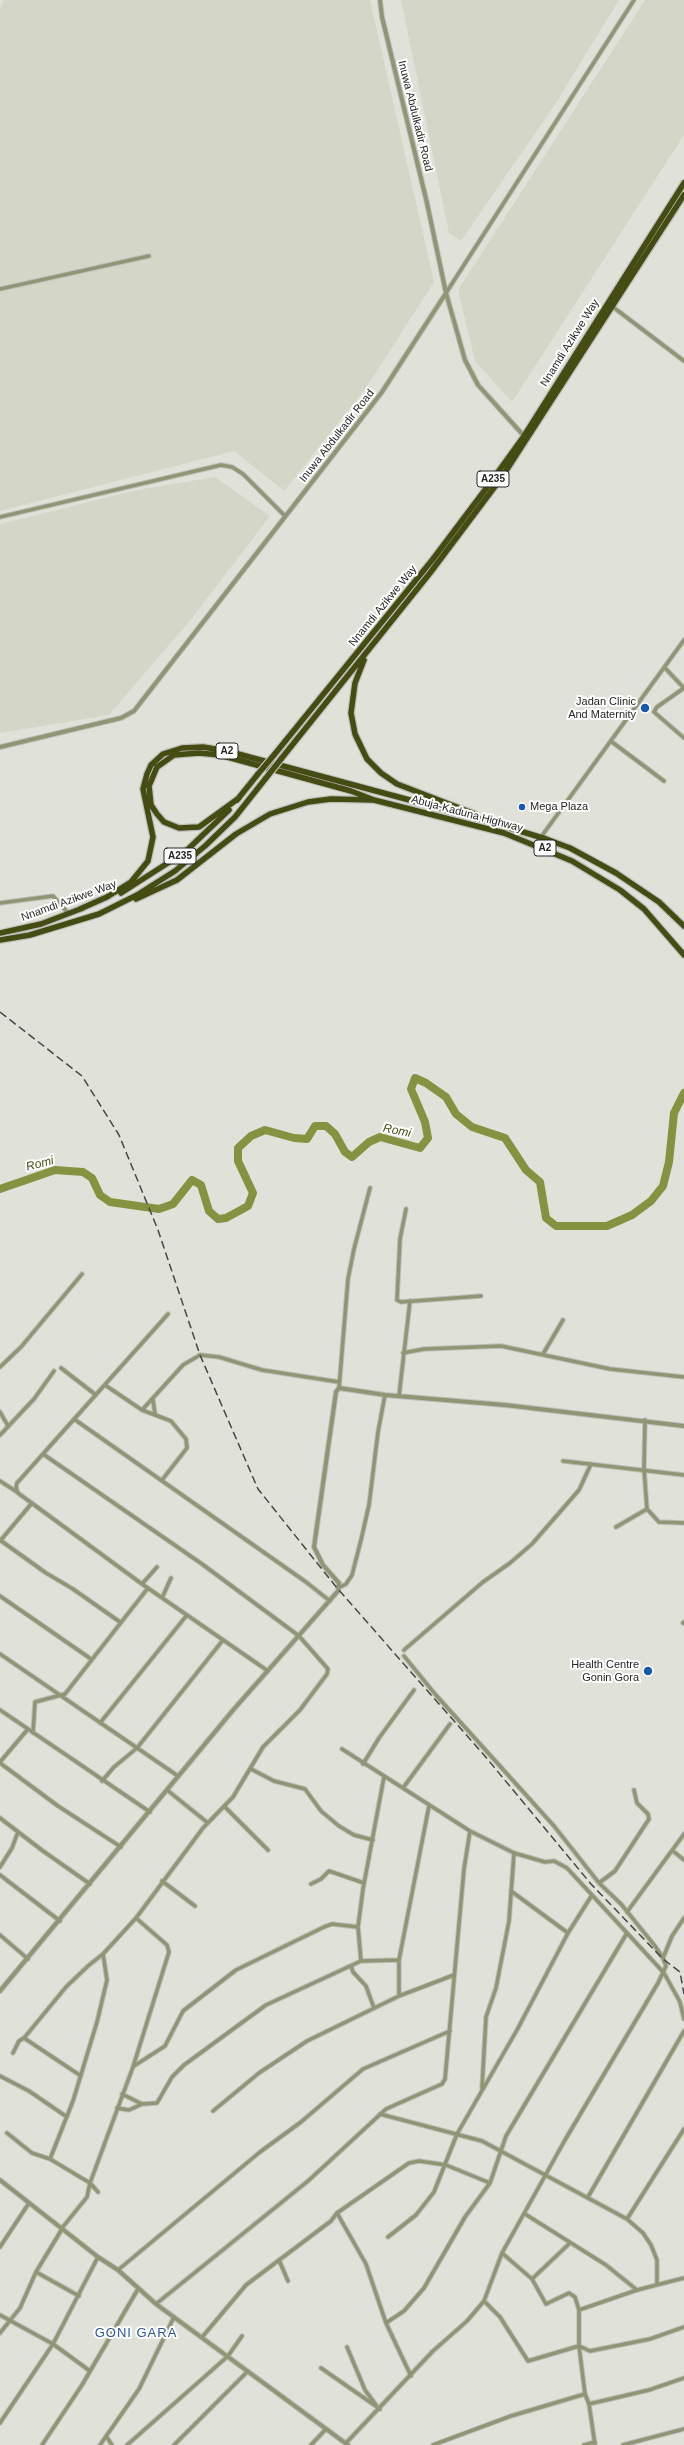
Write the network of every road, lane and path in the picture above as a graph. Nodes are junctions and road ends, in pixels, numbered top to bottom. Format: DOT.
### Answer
graph roads {
  1 [pos="380,0"];
  2 [pos="634,0"];
  3 [pos="684,183"];
  4 [pos="684,195"];
  5 [pos="149,256"];
  6 [pos="0,289"];
  7 [pos="446,293"];
  8 [pos="613,307"];
  9 [pos="684,361"];
  10 [pos="526,438"];
  11 [pos="285,516"];
  12 [pos="0,517"];
  13 [pos="684,640"];
  14 [pos="369,650"];
  15 [pos="665,668"];
  16 [pos="684,688"];
  17 [pos="684,738"];
  18 [pos="612,742"];
  19 [pos="0,747"];
  20 [pos="664,780"];
  21 [pos="239,798"];
  22 [pos="374,800"];
  23 [pos="484,820"];
  24 [pos="541,838"];
  25 [pos="0,903"];
  26 [pos="80,909"];
  27 [pos="69,914"];
  28 [pos="99,914"];
  29 [pos="684,926"];
  30 [pos="0,933"];
  31 [pos="0,940"];
  32 [pos="684,955"];
  33 [pos="370,1188"];
  34 [pos="406,1209"];
  35 [pos="82,1274"];
  36 [pos="481,1296"];
  37 [pos="410,1302"];
  38 [pos="168,1314"];
  39 [pos="563,1320"];
  40 [pos="403,1353"];
  41 [pos="543,1354"];
  42 [pos="0,1367"];
  43 [pos="61,1368"];
  44 [pos="54,1371"];
  45 [pos="684,1377"];
  46 [pos="339,1382"];
  47 [pos="105,1385"];
  48 [pos="339,1388"];
  49 [pos="96,1394"];
  50 [pos="385,1395"];
  51 [pos="399,1396"];
  52 [pos="153,1400"];
  53 [pos="142,1410"];
  54 [pos="0,1412"];
  55 [pos="155,1414"];
  56 [pos="74,1419"];
  57 [pos="645,1420"];
  58 [pos="8,1426"];
  59 [pos="684,1426"];
  60 [pos="0,1435"];
  61 [pos="43,1454"];
  62 [pos="563,1461"];
  63 [pos="591,1464"];
  64 [pos="644,1469"];
  65 [pos="684,1475"];
  66 [pos="162,1480"];
  67 [pos="0,1481"];
  68 [pos="18,1493"];
  69 [pos="32,1503"];
  70 [pos="647,1509"];
  71 [pos="684,1523"];
  72 [pos="616,1527"];
  73 [pos="0,1540"];
  74 [pos="157,1567"];
  75 [pos="171,1578"];
  76 [pos="142,1584"];
  77 [pos="340,1587"];
  78 [pos="148,1588"];
  79 [pos="0,1596"];
  80 [pos="162,1598"];
  81 [pos="330,1601"];
  82 [pos="186,1615"];
  83 [pos="120,1622"];
  84 [pos="299,1636"];
  85 [pos="223,1640"];
  86 [pos="404,1650"];
  87 [pos="1,1656"];
  88 [pos="404,1656"];
  89 [pos="91,1659"];
  90 [pos="268,1671"];
  91 [pos="414,1690"];
  92 [pos="65,1694"];
  93 [pos="61,1695"];
  94 [pos="68,1700"];
  95 [pos="0,1710"];
  96 [pos="100,1723"];
  97 [pos="450,1724"];
  98 [pos="28,1729"];
  99 [pos="33,1733"];
  100 [pos="137,1748"];
  101 [pos="342,1749"];
  102 [pos="0,1762"];
  103 [pos="363,1764"];
  104 [pos="251,1769"];
  105 [pos="178,1776"];
  106 [pos="384,1777"];
  107 [pos="102,1781"];
  108 [pos="403,1788"];
  109 [pos="167,1790"];
  110 [pos="634,1790"];
  111 [pos="224,1806"];
  112 [pos="429,1806"];
  113 [pos="150,1812"];
  114 [pos="0,1818"];
  115 [pos="208,1823"];
  116 [pos="470,1831"];
  117 [pos="18,1832"];
  118 [pos="684,1834"];
  119 [pos="373,1840"];
  120 [pos="121,1847"];
  121 [pos="268,1850"];
  122 [pos="673,1851"];
  123 [pos="514,1853"];
  124 [pos="684,1860"];
  125 [pos="0,1867"];
  126 [pos="0,1875"];
  127 [pos="162,1881"];
  128 [pos="364,1883"];
  129 [pos="599,1883"];
  130 [pos="90,1884"];
  131 [pos="311,1884"];
  132 [pos="511,1891"];
  133 [pos="592,1895"];
  134 [pos="195,1906"];
  135 [pos="627,1912"];
  136 [pos="136,1918"];
  137 [pos="684,1920"];
  138 [pos="60,1921"];
  139 [pos="358,1927"];
  140 [pos="568,1933"];
  141 [pos="627,1933"];
  142 [pos="0,1935"];
  143 [pos="103,1954"];
  144 [pos="662,1958"];
  145 [pos="28,1959"];
  146 [pos="398,1960"];
  147 [pos="362,1961"];
  148 [pos="351,1966"];
  149 [pos="664,1973"];
  150 [pos="454,1975"];
  151 [pos="0,1991"];
  152 [pos="400,1996"];
  153 [pos="374,2008"];
  154 [pos="684,2019"];
  155 [pos="450,2031"];
  156 [pos="684,2031"];
  157 [pos="24,2038"];
  158 [pos="13,2053"];
  159 [pos="134,2067"];
  160 [pos="0,2076"];
  161 [pos="81,2076"];
  162 [pos="482,2089"];
  163 [pos="122,2094"];
  164 [pos="142,2104"];
  165 [pos="117,2108"];
  166 [pos="213,2111"];
  167 [pos="380,2114"];
  168 [pos="67,2116"];
  169 [pos="684,2129"];
  170 [pos="7,2132"];
  171 [pos="457,2134"];
  172 [pos="501,2152"];
  173 [pos="50,2159"];
  174 [pos="446,2165"];
  175 [pos="546,2176"];
  176 [pos="0,2180"];
  177 [pos="90,2183"];
  178 [pos="490,2183"];
  179 [pos="98,2192"];
  180 [pos="588,2197"];
  181 [pos="29,2203"];
  182 [pos="336,2213"];
  183 [pos="525,2214"];
  184 [pos="627,2219"];
  185 [pos="62,2229"];
  186 [pos="388,2237"];
  187 [pos="570,2243"];
  188 [pos="0,2247"];
  189 [pos="502,2253"];
  190 [pos="98,2258"];
  191 [pos="279,2260"];
  192 [pos="118,2270"];
  193 [pos="36,2272"];
  194 [pos="684,2278"];
  195 [pos="532,2279"];
  196 [pos="288,2281"];
  197 [pos="657,2284"];
  198 [pos="138,2289"];
  199 [pos="637,2290"];
  200 [pos="79,2296"];
  201 [pos="484,2301"];
  202 [pos="156,2304"];
  203 [pos="579,2310"];
  204 [pos="0,2315"];
  205 [pos="174,2317"];
  206 [pos="10,2320"];
  207 [pos="386,2323"];
  208 [pos="684,2327"];
  209 [pos="0,2333"];
  210 [pos="203,2336"];
  211 [pos="242,2336"];
  212 [pos="53,2344"];
  213 [pos="579,2346"];
  214 [pos="347,2347"];
  215 [pos="228,2356"];
  216 [pos="322,2368"];
  217 [pos="90,2371"];
  218 [pos="247,2372"];
  219 [pos="411,2376"];
  220 [pos="684,2378"];
  221 [pos="585,2394"];
  222 [pos="589,2404"];
  223 [pos="380,2409"];
  224 [pos="0,2423"];
  225 [pos="326,2429"];
  226 [pos="684,2429"];
  227 [pos="106,2436"];
  228 [pos="595,2443"];
  229 [pos="347,2444"];
  230 [pos="42,2445"];
  231 [pos="100,2445"];
  232 [pos="112,2445"];
  233 [pos="126,2445"];
  234 [pos="174,2445"];
  235 [pos="311,2445"];
  236 [pos="433,2445"];
  237 [pos="584,2445"];
  238 [pos="623,2445"];
  1 -- 7 [label="street, Inuwa Abdulkadir Road"];
  2 -- 7 [label="street"];
  3 -- 10 [label="highway, Nnamdi Azikwe Way / A235"];
  4 -- 8 [label="highway, Nnamdi Azikwe Way / A235"];
  5 -- 6 [label="street"];
  7 -- 10 [label="street"];
  7 -- 11 [label="street, Inuwa Abdulkadir Road"];
  8 -- 9 [label="street"];
  8 -- 10 [label="highway, Nnamdi Azikwe Way / A235"];
  10 -- 14 [label="highway, Nnamdi Azikwe Way / A235"];
  10 -- 21 [label="highway, Nnamdi Azikwe Way / A235, bridge"];
  11 -- 12 [label="street"];
  11 -- 19 [label="street, Inuwa Abdulkadir Road"];
  13 -- 15 [label="street"];
  14 -- 23 [label="highway"];
  14 -- 28 [label="highway, Nnamdi Azikwe Way / A235, bridge"];
  15 -- 16 [label="street"];
  15 -- 18 [label="street"];
  16 -- 17 [label="street"];
  18 -- 20 [label="street"];
  18 -- 24 [label="street"];
  21 -- 22 [label="highway"];
  21 -- 26 [label="highway, Nnamdi Azikwe Way / A235"];
  22 -- 28 [label="highway, A2"];
  22 -- 32 [label="highway, Abuja-Kaduna Highway / A2"];
  23 -- 24 [label="highway, Abuja-Kaduna Highway / A2"];
  23 -- 26 [label="highway, A2"];
  24 -- 29 [label="highway, Abuja-Kaduna Highway / A2"];
  25 -- 27 [label="street"];
  26 -- 27 [label="highway, Nnamdi Azikwe Way / A2"];
  27 -- 30 [label="highway, Nnamdi Azikwe Way / A2"];
  28 -- 31 [label="highway, Nnamdi Azikwe Way / A2"];
  33 -- 46 [label="street"];
  34 -- 37 [label="street"];
  35 -- 42 [label="street"];
  36 -- 37 [label="street"];
  37 -- 40 [label="street"];
  38 -- 47 [label="street"];
  39 -- 41 [label="street"];
  40 -- 41 [label="street"];
  40 -- 51 [label="street"];
  41 -- 45 [label="street"];
  43 -- 49 [label="street"];
  44 -- 58 [label="street"];
  46 -- 48 [label="street"];
  46 -- 52 [label="street"];
  47 -- 49 [label="street"];
  47 -- 53 [label="street"];
  48 -- 50 [label="street"];
  48 -- 77 [label="street"];
  49 -- 56 [label="street"];
  50 -- 51 [label="street"];
  50 -- 77 [label="street"];
  51 -- 57 [label="street"];
  52 -- 53 [label="street"];
  52 -- 55 [label="street"];
  53 -- 55 [label="street"];
  54 -- 58 [label="street"];
  55 -- 66 [label="street"];
  56 -- 61 [label="street"];
  56 -- 66 [label="street"];
  57 -- 59 [label="street"];
  57 -- 64 [label="street"];
  58 -- 60 [label="street"];
  61 -- 68 [label="street"];
  61 -- 84 [label="street"];
  62 -- 63 [label="street"];
  63 -- 64 [label="street"];
  63 -- 86 [label="street"];
  64 -- 65 [label="street"];
  64 -- 70 [label="street"];
  66 -- 81 [label="street"];
  67 -- 68 [label="street"];
  68 -- 69 [label="street"];
  69 -- 73 [label="street"];
  69 -- 76 [label="street"];
  70 -- 71 [label="street"];
  70 -- 72 [label="street"];
  73 -- 83 [label="street"];
  74 -- 76 [label="street"];
  75 -- 80 [label="street"];
  76 -- 78 [label="street"];
  77 -- 81 [label="street"];
  78 -- 80 [label="street"];
  78 -- 83 [label="street"];
  79 -- 89 [label="street"];
  80 -- 82 [label="street"];
  81 -- 84 [label="street"];
  82 -- 85 [label="street"];
  82 -- 96 [label="street"];
  83 -- 89 [label="street"];
  84 -- 90 [label="street"];
  84 -- 104 [label="street"];
  85 -- 90 [label="street"];
  85 -- 100 [label="street"];
  87 -- 93 [label="street"];
  88 -- 129 [label="street"];
  89 -- 92 [label="street"];
  90 -- 105 [label="street"];
  91 -- 103 [label="street"];
  92 -- 93 [label="street"];
  92 -- 94 [label="street"];
  93 -- 94 [label="street"];
  93 -- 99 [label="street"];
  94 -- 96 [label="street"];
  95 -- 98 [label="street"];
  96 -- 100 [label="street"];
  97 -- 108 [label="street"];
  98 -- 99 [label="street"];
  98 -- 102 [label="street"];
  99 -- 107 [label="street"];
  100 -- 105 [label="street"];
  100 -- 107 [label="street"];
  101 -- 103 [label="street"];
  102 -- 120 [label="street"];
  103 -- 106 [label="street"];
  104 -- 111 [label="street"];
  104 -- 119 [label="street"];
  105 -- 109 [label="street"];
  106 -- 108 [label="street"];
  106 -- 119 [label="street"];
  107 -- 113 [label="street"];
  108 -- 112 [label="street"];
  109 -- 113 [label="street"];
  109 -- 115 [label="street"];
  110 -- 129 [label="street"];
  111 -- 115 [label="street"];
  111 -- 121 [label="street"];
  112 -- 116 [label="street"];
  112 -- 146 [label="street"];
  113 -- 120 [label="street"];
  114 -- 117 [label="street"];
  115 -- 127 [label="street"];
  116 -- 123 [label="street"];
  116 -- 150 [label="street"];
  117 -- 125 [label="street"];
  117 -- 130 [label="street"];
  118 -- 122 [label="street"];
  119 -- 128 [label="street"];
  120 -- 130 [label="street"];
  122 -- 124 [label="street"];
  122 -- 135 [label="street"];
  123 -- 132 [label="street"];
  123 -- 133 [label="street"];
  126 -- 138 [label="street"];
  127 -- 134 [label="street"];
  127 -- 136 [label="street"];
  128 -- 131 [label="street"];
  128 -- 139 [label="street"];
  129 -- 135 [label="street"];
  130 -- 138 [label="street"];
  132 -- 140 [label="street"];
  132 -- 162 [label="street"];
  133 -- 140 [label="street"];
  133 -- 141 [label="street"];
  135 -- 144 [label="street"];
  136 -- 143 [label="street"];
  136 -- 159 [label="street"];
  137 -- 144 [label="street"];
  138 -- 145 [label="street"];
  139 -- 147 [label="street"];
  139 -- 159 [label="street"];
  140 -- 162 [label="street"];
  141 -- 149 [label="street"];
  141 -- 172 [label="street"];
  142 -- 145 [label="street"];
  143 -- 157 [label="street"];
  143 -- 161 [label="street"];
  144 -- 149 [label="street"];
  145 -- 151 [label="street"];
  146 -- 147 [label="street"];
  146 -- 152 [label="street"];
  147 -- 148 [label="street"];
  148 -- 153 [label="street"];
  148 -- 164 [label="street"];
  149 -- 154 [label="street"];
  149 -- 175 [label="street"];
  150 -- 152 [label="street"];
  150 -- 155 [label="street"];
  152 -- 153 [label="street"];
  153 -- 166 [label="street"];
  155 -- 167 [label="street"];
  155 -- 192 [label="street"];
  156 -- 180 [label="street"];
  157 -- 158 [label="street"];
  157 -- 161 [label="street"];
  159 -- 163 [label="street"];
  160 -- 168 [label="street"];
  161 -- 168 [label="street"];
  162 -- 171 [label="street"];
  163 -- 164 [label="street"];
  163 -- 165 [label="street"];
  164 -- 165 [label="street"];
  165 -- 177 [label="street"];
  167 -- 171 [label="street"];
  167 -- 202 [label="street"];
  168 -- 173 [label="street"];
  169 -- 184 [label="street"];
  170 -- 173 [label="street"];
  171 -- 172 [label="street"];
  171 -- 174 [label="street"];
  172 -- 175 [label="street"];
  172 -- 178 [label="street"];
  173 -- 177 [label="street"];
  174 -- 178 [label="street"];
  174 -- 182 [label="street"];
  174 -- 186 [label="street"];
  175 -- 180 [label="street"];
  175 -- 183 [label="street"];
  176 -- 181 [label="street"];
  177 -- 179 [label="street"];
  177 -- 185 [label="street"];
  178 -- 207 [label="street"];
  180 -- 184 [label="street"];
  181 -- 185 [label="street"];
  181 -- 188 [label="street"];
  182 -- 191 [label="street"];
  182 -- 207 [label="street"];
  183 -- 187 [label="street"];
  183 -- 189 [label="street"];
  184 -- 197 [label="street"];
  185 -- 190 [label="street"];
  185 -- 193 [label="street"];
  187 -- 195 [label="street"];
  187 -- 199 [label="street"];
  189 -- 195 [label="street"];
  189 -- 201 [label="street"];
  190 -- 192 [label="street"];
  190 -- 200 [label="street"];
  191 -- 196 [label="street"];
  191 -- 210 [label="street"];
  192 -- 198 [label="street"];
  193 -- 200 [label="street"];
  193 -- 206 [label="street"];
  194 -- 197 [label="street"];
  195 -- 203 [label="street"];
  197 -- 199 [label="street"];
  198 -- 202 [label="street"];
  198 -- 217 [label="street"];
  199 -- 203 [label="street"];
  200 -- 212 [label="street"];
  201 -- 213 [label="street"];
  201 -- 219 [label="street"];
  202 -- 205 [label="street"];
  203 -- 213 [label="street"];
  204 -- 206 [label="street"];
  205 -- 210 [label="street"];
  205 -- 227 [label="street"];
  206 -- 209 [label="street"];
  206 -- 212 [label="street"];
  207 -- 219 [label="street"];
  208 -- 213 [label="street"];
  210 -- 215 [label="street"];
  211 -- 215 [label="street"];
  212 -- 217 [label="street"];
  212 -- 224 [label="street"];
  213 -- 221 [label="street"];
  214 -- 223 [label="street"];
  215 -- 218 [label="street"];
  215 -- 233 [label="street"];
  216 -- 223 [label="street"];
  217 -- 230 [label="street"];
  218 -- 225 [label="street"];
  218 -- 234 [label="street"];
  219 -- 223 [label="street"];
  220 -- 222 [label="street"];
  221 -- 222 [label="street"];
  221 -- 236 [label="street"];
  222 -- 228 [label="street"];
  223 -- 229 [label="street"];
  225 -- 229 [label="street"];
  225 -- 235 [label="street"];
  226 -- 238 [label="street"];
  227 -- 231 [label="street"];
  227 -- 232 [label="street"];
  228 -- 237 [label="street"];
}
